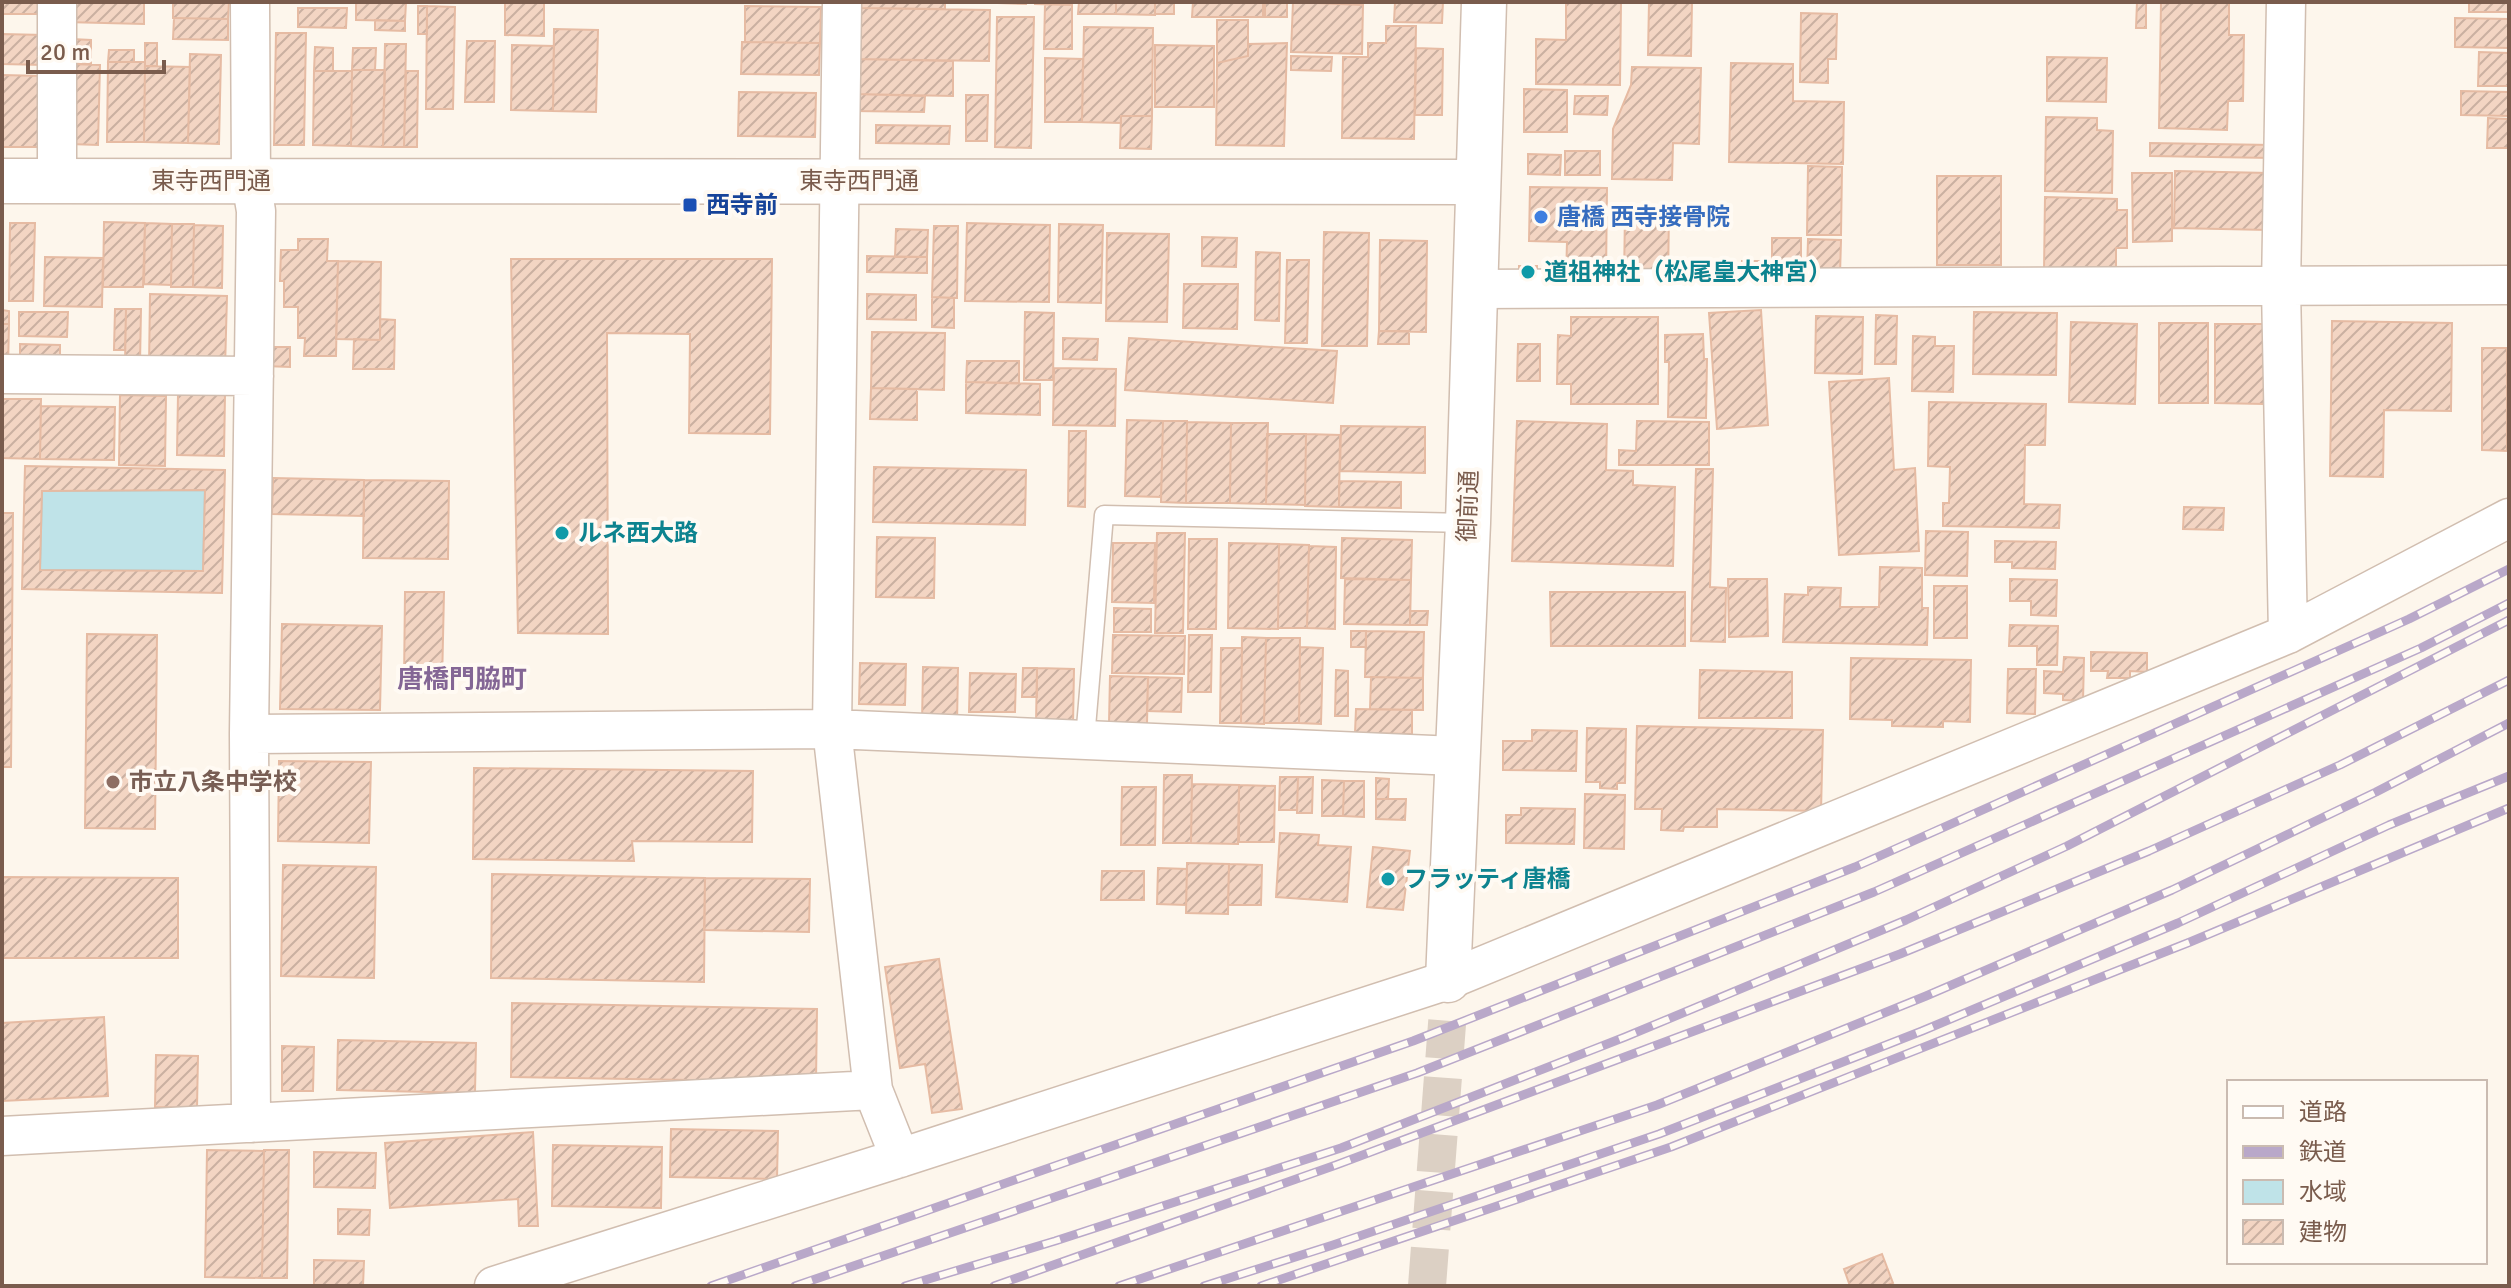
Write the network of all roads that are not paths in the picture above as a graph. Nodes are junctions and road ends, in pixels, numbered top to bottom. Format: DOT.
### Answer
graph roads {
  1 [pos="57,2"];
  2 [pos="250,2"];
  3 [pos="842,2"];
  4 [pos="1484,2"];
  5 [pos="2286,2"];
  6 [pos="2,181"];
  7 [pos="57,181"];
  8 [pos="251,181"];
  9 [pos="839,181"];
  10 [pos="1477,182"];
  11 [pos="2509,285"];
  12 [pos="2281,288"];
  13 [pos="1474,289"];
  14 [pos="2,374"];
  15 [pos="254,376"];
  16 [pos="2509,518"];
  17 [pos="1468,523"];
  18 [pos="2288,634"];
  19 [pos="832,729"];
  20 [pos="249,734"];
  21 [pos="1085,739"];
  22 [pos="1456,756"];
  23 [pos="1448,995"];
  24 [pos="873,1090"];
  25 [pos="251,1123"];
  26 [pos="2,1136"];
  27 [pos="900,1158"];
  28 [pos="494,1286"];
  1 -- 7 [label="street"];
  2 -- 8 [label="street"];
  3 -- 9 [label="street"];
  4 -- 10 [label="street, 御前通"];
  5 -- 12 [label="street"];
  6 -- 7 [label="street, 東寺西門通"];
  7 -- 8 [label="street, 東寺西門通"];
  8 -- 9 [label="street, 東寺西門通"];
  8 -- 15 [label="street"];
  9 -- 10 [label="street, 東寺西門通"];
  9 -- 19 [label="street"];
  10 -- 13 [label="street, 御前通"];
  11 -- 12 [label="street"];
  12 -- 13 [label="street"];
  12 -- 18 [label="street"];
  13 -- 17 [label="street, 御前通"];
  14 -- 15 [label="street"];
  15 -- 20 [label="street"];
  16 -- 18 [label="street"];
  17 -- 21 [label="lane"];
  17 -- 22 [label="street, 御前通"];
  18 -- 23 [label="street"];
  19 -- 20 [label="street"];
  19 -- 21 [label="street"];
  19 -- 24 [label="street"];
  20 -- 25 [label="street"];
  21 -- 22 [label="street"];
  22 -- 23 [label="street, 御前通"];
  23 -- 27 [label="street"];
  24 -- 25 [label="street"];
  24 -- 27 [label="street"];
  25 -- 26 [label="street"];
  27 -- 28 [label="street"];
}
